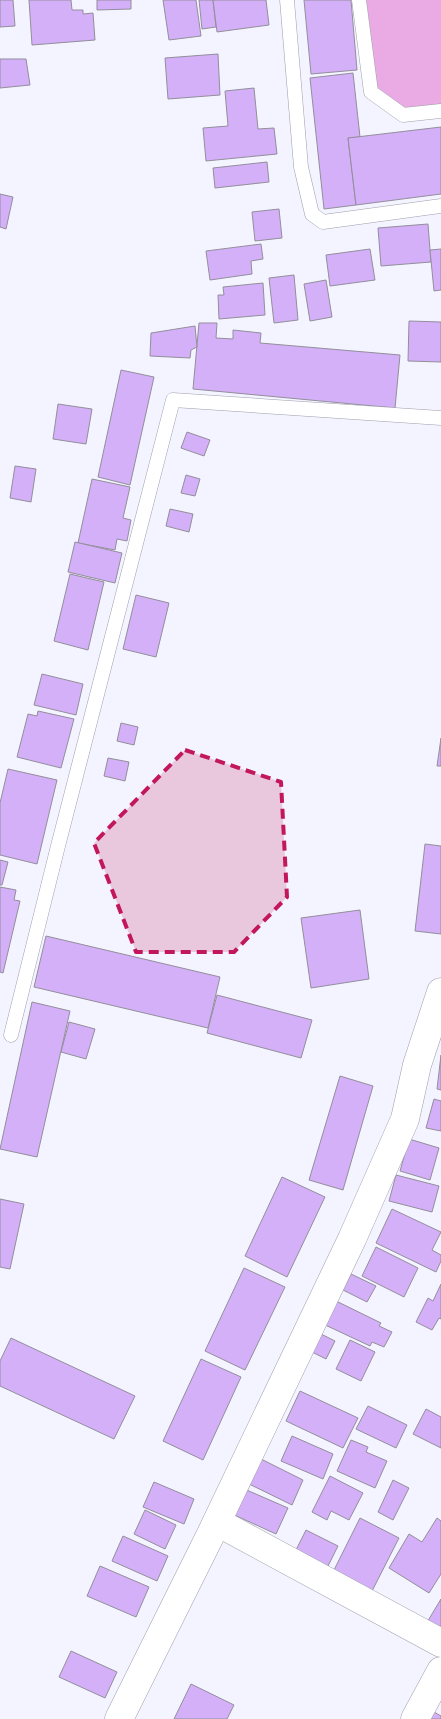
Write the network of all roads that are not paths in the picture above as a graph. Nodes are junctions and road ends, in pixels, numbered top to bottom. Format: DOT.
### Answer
graph roads {
  1 [pos="288,0"];
  2 [pos="359,0"];
  3 [pos="441,111"];
  4 [pos="441,206"];
  5 [pos="441,418"];
  6 [pos="441,992"];
  7 [pos="11,1036"];
  8 [pos="217,1522"];
  9 [pos="441,1643"];
  10 [pos="441,1671"];
  11 [pos="119,1719"];
  12 [pos="415,1719"];
  1 -- 4 [label="lane"];
  2 -- 3 [label="lane"];
  5 -- 7 [label="lane"];
  6 -- 8 [label="street"];
  8 -- 9 [label="street"];
  8 -- 11 [label="street"];
  10 -- 12 [label="street"];
}
